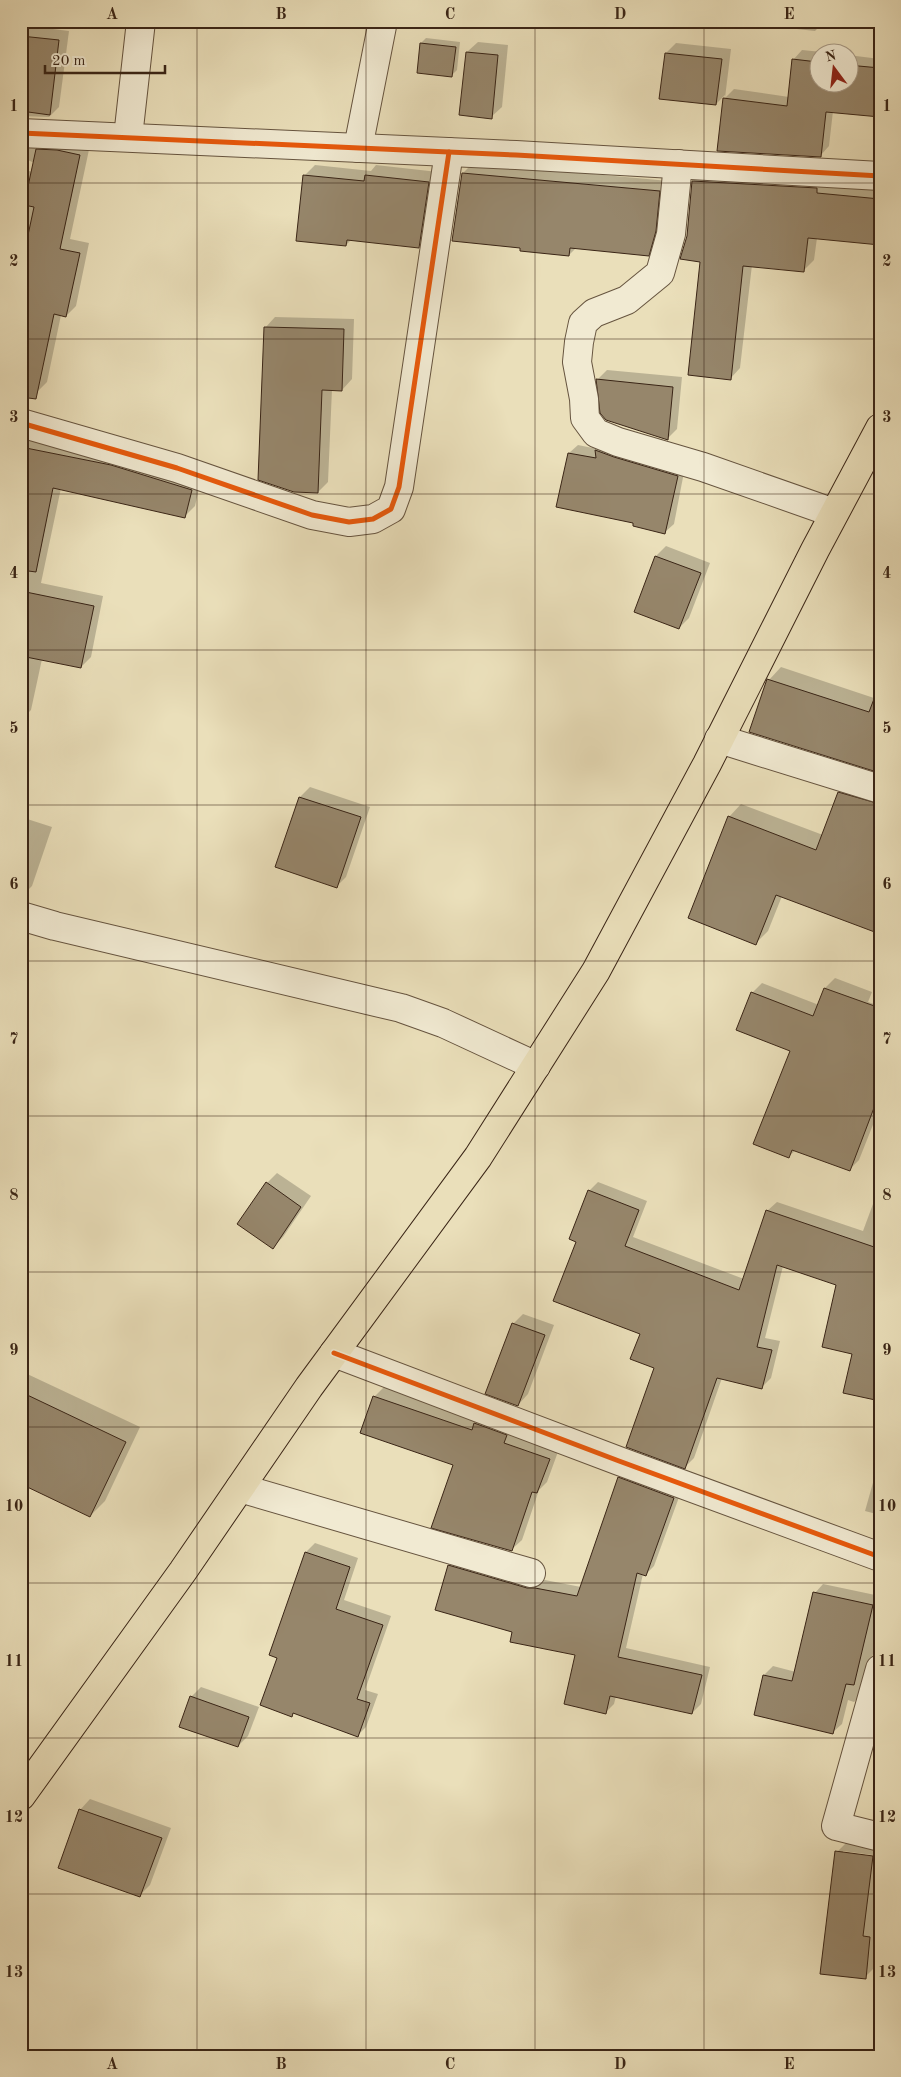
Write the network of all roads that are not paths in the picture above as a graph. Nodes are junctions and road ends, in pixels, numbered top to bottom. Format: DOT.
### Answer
graph roads {
  1 [pos="140,21"];
  2 [pos="383,21"];
  3 [pos="21,133"];
  4 [pos="128,137"];
  5 [pos="358,148"];
  6 [pos="449,152"];
  7 [pos="678,164"];
  8 [pos="880,176"];
  9 [pos="21,423"];
  10 [pos="880,428"];
  11 [pos="834,513"];
  12 [pos="719,739"];
  13 [pos="880,789"];
  14 [pos="21,916"];
  15 [pos="536,1066"];
  16 [pos="334,1353"];
  17 [pos="240,1488"];
  18 [pos="880,1557"];
  19 [pos="531,1573"];
  20 [pos="880,1669"];
  21 [pos="21,1796"];
  22 [pos="880,1837"];
  1 -- 4 [label="street"];
  2 -- 5 [label="street"];
  3 -- 4 [label="street"];
  4 -- 5 [label="street"];
  5 -- 6 [label="street"];
  6 -- 7 [label="street"];
  6 -- 9 [label="street"];
  7 -- 8 [label="street"];
  7 -- 11 [label="street"];
  10 -- 11 [label="main road"];
  11 -- 12 [label="main road"];
  12 -- 13 [label="street"];
  12 -- 15 [label="main road"];
  14 -- 15 [label="street"];
  15 -- 16 [label="main road"];
  16 -- 17 [label="main road"];
  16 -- 18 [label="street"];
  17 -- 19 [label="street"];
  17 -- 21 [label="main road"];
  20 -- 22 [label="street"];
}
